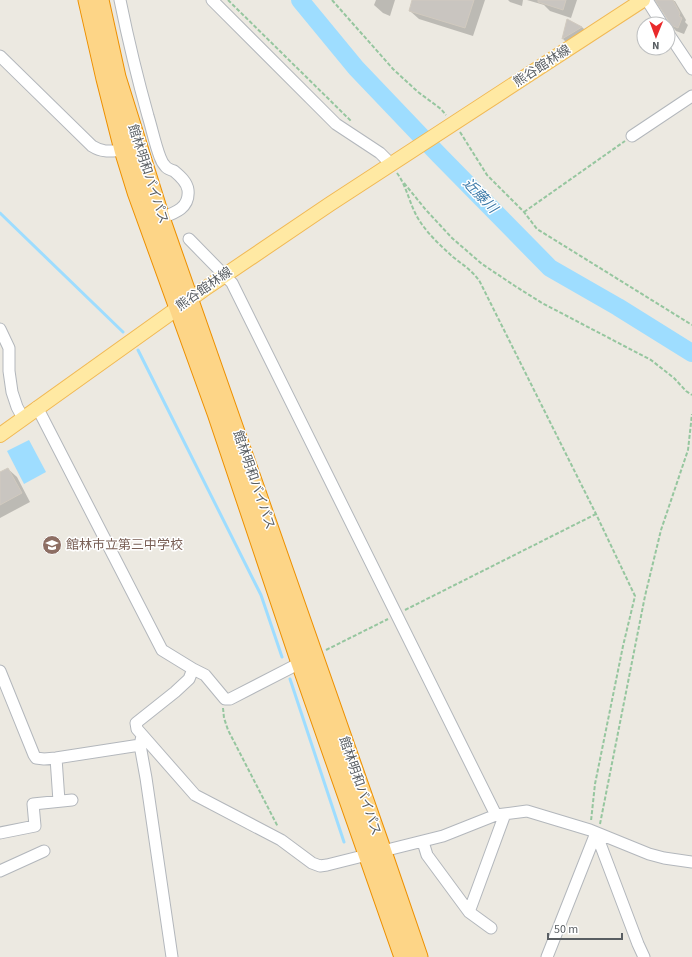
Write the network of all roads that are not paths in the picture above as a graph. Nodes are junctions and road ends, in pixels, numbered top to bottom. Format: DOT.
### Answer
graph roads {
  1 [pos="87,0"];
  2 [pos="100,0"];
  3 [pos="120,0"];
  4 [pos="212,0"];
  5 [pos="643,0"];
  6 [pos="647,0"];
  7 [pos="657,16"];
  8 [pos="676,45"];
  9 [pos="0,56"];
  10 [pos="692,69"];
  11 [pos="692,96"];
  12 [pos="632,136"];
  13 [pos="123,150"];
  14 [pos="390,164"];
  15 [pos="161,218"];
  16 [pos="189,240"];
  17 [pos="225,275"];
  18 [pos="184,304"];
  19 [pos="0,329"];
  20 [pos="38,408"];
  21 [pos="23,418"];
  22 [pos="0,435"];
  23 [pos="307,660"];
  24 [pos="192,669"];
  25 [pos="0,671"];
  26 [pos="141,740"];
  27 [pos="56,758"];
  28 [pos="72,800"];
  29 [pos="59,801"];
  30 [pos="500,814"];
  31 [pos="593,832"];
  32 [pos="0,833"];
  33 [pos="423,842"];
  34 [pos="44,850"];
  35 [pos="376,853"];
  36 [pos="692,862"];
  37 [pos="0,871"];
  38 [pos="469,912"];
  39 [pos="490,928"];
  40 [pos="172,957"];
  41 [pos="403,957"];
  42 [pos="419,957"];
  43 [pos="547,957"];
  44 [pos="644,957"];
  1 -- 13 [label="highway, 館林明和バイパス"];
  2 -- 15 [label="highway, 館林明和バイパス"];
  3 -- 15 [label="street"];
  4 -- 14 [label="street"];
  5 -- 14 [label="main road, 熊谷館林線"];
  6 -- 7 [label="street"];
  8 -- 10 [label="street"];
  9 -- 13 [label="street"];
  11 -- 12 [label="street"];
  13 -- 18 [label="highway, 館林明和バイパス"];
  14 -- 17 [label="main road, 熊谷館林線"];
  15 -- 18 [label="highway, 館林明和バイパス"];
  16 -- 17 [label="street"];
  17 -- 18 [label="main road, 熊谷館林線"];
  17 -- 30 [label="street"];
  18 -- 20 [label="main road, 熊谷館林線"];
  18 -- 23 [label="highway, 館林明和バイパス"];
  19 -- 21 [label="street"];
  20 -- 21 [label="main road, 熊谷館林線"];
  20 -- 24 [label="street"];
  21 -- 22 [label="main road, 熊谷館林線"];
  23 -- 24 [label="street"];
  23 -- 35 [label="highway, 館林明和バイパス"];
  24 -- 26 [label="street"];
  25 -- 27 [label="street"];
  26 -- 27 [label="street"];
  26 -- 35 [label="street"];
  26 -- 40 [label="street"];
  27 -- 29 [label="street"];
  28 -- 29 [label="street"];
  29 -- 32 [label="street"];
  30 -- 31 [label="street"];
  30 -- 33 [label="street"];
  30 -- 38 [label="street"];
  31 -- 36 [label="street"];
  31 -- 43 [label="street"];
  31 -- 44 [label="street"];
  33 -- 35 [label="street"];
  33 -- 38 [label="street"];
  34 -- 37 [label="street"];
  35 -- 41 [label="highway, 館林明和バイパス"];
  35 -- 42 [label="highway, 館林明和バイパス"];
  38 -- 39 [label="street"];
}
